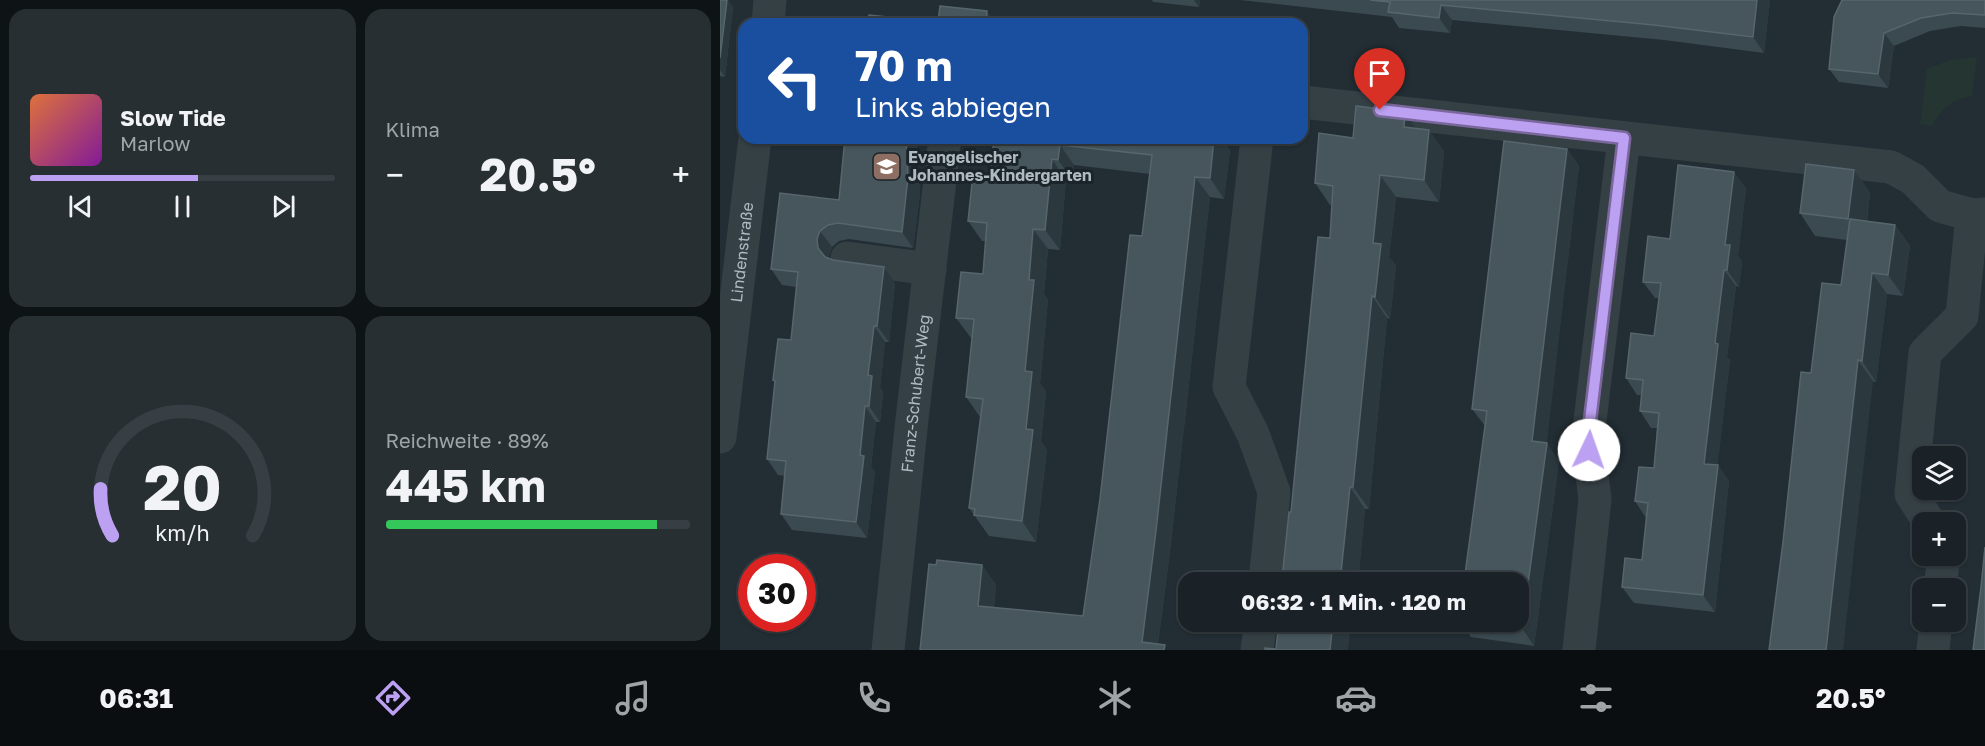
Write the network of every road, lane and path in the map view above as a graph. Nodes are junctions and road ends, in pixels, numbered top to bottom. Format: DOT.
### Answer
graph roads {
  1 [pos="770,0"];
  2 [pos="768,18"];
  3 [pos="1308,103"];
  4 [pos="1624,138"];
  5 [pos="754,144"];
  6 [pos="944,144"];
  7 [pos="1256,144"];
  8 [pos="1978,215"];
  9 [pos="848,258"];
  10 [pos="930,269"];
  11 [pos="720,437"];
  12 [pos="1923,512"];
  13 [pos="1266,572"];
  14 [pos="1259,632"];
  15 [pos="1935,632"];
  16 [pos="888,650"];
  17 [pos="1257,650"];
  18 [pos="1579,650"];
  19 [pos="1933,650"];
  1 -- 2 [label="street"];
  3 -- 4 [label="street"];
  4 -- 8 [label="street"];
  4 -- 18 [label="street"];
  5 -- 11 [label="street, Lindenstraße"];
  6 -- 10 [label="street, Franz-Schubert-Weg"];
  7 -- 13 [label="street"];
  8 -- 12 [label="street"];
  9 -- 10 [label="street"];
  10 -- 16 [label="street, Franz-Schubert-Weg"];
  14 -- 17 [label="street"];
  15 -- 19 [label="street"];
}
